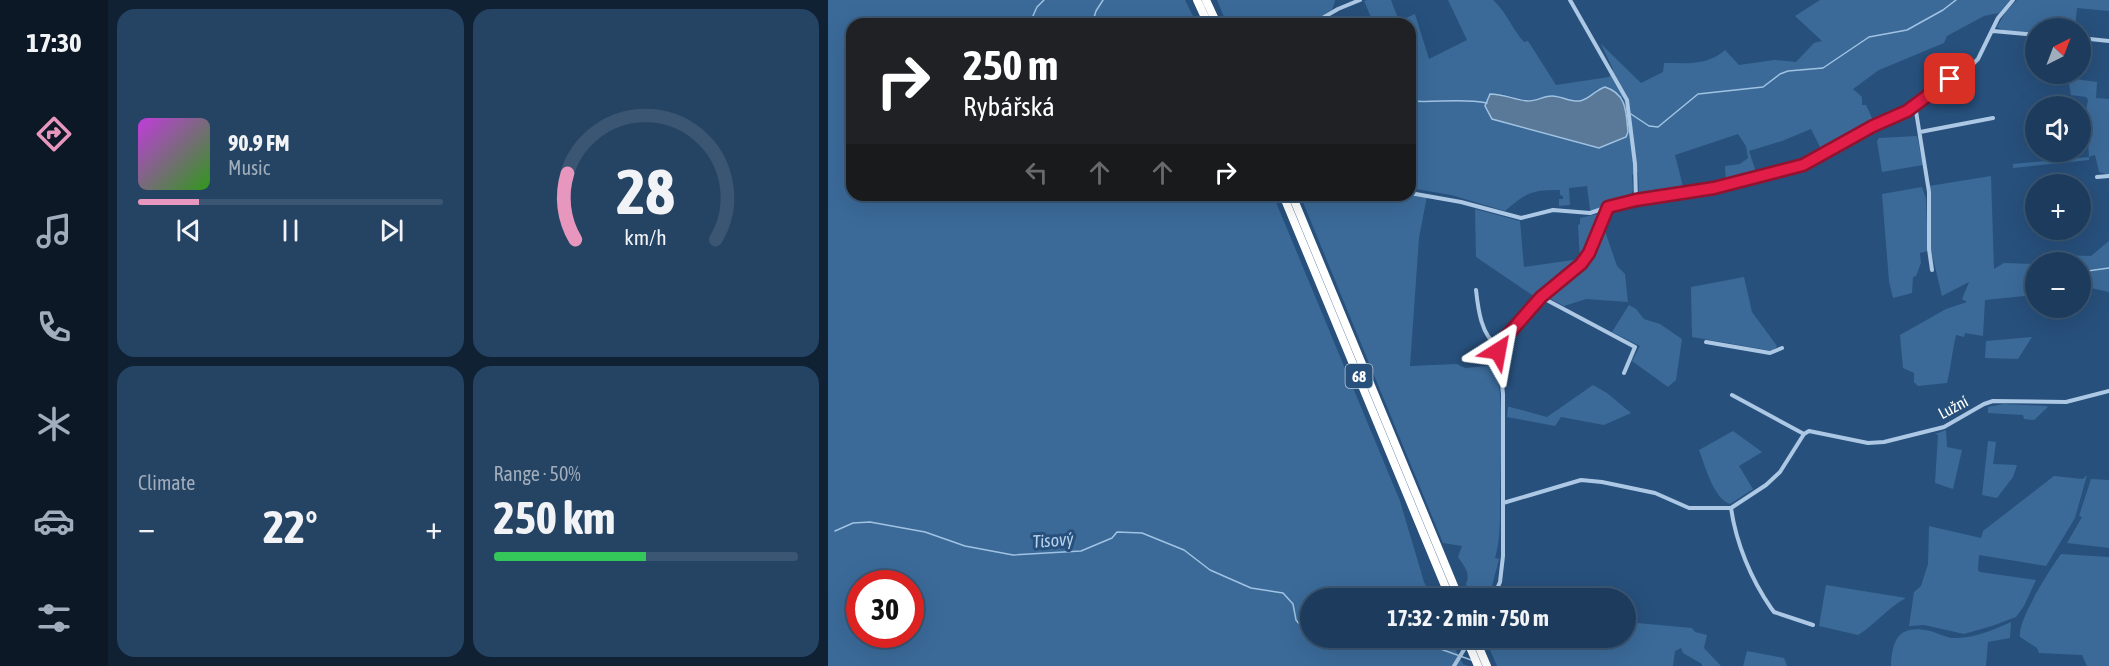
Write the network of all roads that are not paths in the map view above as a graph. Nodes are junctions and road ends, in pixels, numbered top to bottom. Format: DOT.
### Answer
graph roads {
  1 [pos="1197,0"];
  2 [pos="1206,0"];
  3 [pos="1360,0"];
  4 [pos="1570,0"];
  5 [pos="2013,0"];
  6 [pos="1205,18"];
  7 [pos="1214,18"];
  8 [pos="1324,18"];
  9 [pos="1993,31"];
  10 [pos="2025,34"];
  11 [pos="2091,39"];
  12 [pos="2109,41"];
  13 [pos="1915,105"];
  14 [pos="1993,118"];
  15 [pos="1920,132"];
  16 [pos="2097,177"];
  17 [pos="2109,177"];
  18 [pos="1416,194"];
  19 [pos="1636,200"];
  20 [pos="1286,201"];
  21 [pos="1294,201"];
  22 [pos="1608,207"];
  23 [pos="1932,270"];
  24 [pos="1476,290"];
  25 [pos="1541,297"];
  26 [pos="1706,342"];
  27 [pos="1498,346"];
  28 [pos="1782,348"];
  29 [pos="1624,373"];
  30 [pos="2109,391"];
  31 [pos="1732,395"];
  32 [pos="1807,432"];
  33 [pos="1503,503"];
  34 [pos="1731,508"];
  35 [pos="1448,582"];
  36 [pos="1449,588"];
  37 [pos="1452,588"];
  38 [pos="1497,588"];
  39 [pos="1813,625"];
  40 [pos="1467,648"];
  41 [pos="1470,648"];
  42 [pos="1479,648"];
  43 [pos="1454,666"];
  44 [pos="1478,666"];
  45 [pos="1487,666"];
  1 -- 6 [label="highway"];
  2 -- 7 [label="highway"];
  3 -- 8 [label="street"];
  4 -- 19 [label="street"];
  5 -- 9 [label="street"];
  9 -- 10 [label="street"];
  9 -- 13 [label="street"];
  11 -- 12 [label="street"];
  13 -- 15 [label="street"];
  13 -- 19 [label="street"];
  14 -- 15 [label="street"];
  15 -- 23 [label="street"];
  16 -- 17 [label="street"];
  18 -- 22 [label="street"];
  19 -- 22 [label="street"];
  20 -- 35 [label="highway, 68"];
  21 -- 35 [label="highway, 68"];
  22 -- 25 [label="street"];
  24 -- 27 [label="street"];
  25 -- 27 [label="street"];
  25 -- 29 [label="street"];
  26 -- 28 [label="street"];
  27 -- 33 [label="street"];
  30 -- 32 [label="street, Lužní"];
  31 -- 32 [label="street, Lužní"];
  32 -- 34 [label="street"];
  33 -- 34 [label="street"];
  33 -- 38 [label="street"];
  34 -- 39 [label="street"];
  35 -- 36 [label="highway, 68"];
  35 -- 37 [label="highway, 68"];
  40 -- 43 [label="street"];
  41 -- 44 [label="highway"];
  42 -- 45 [label="highway"];
}
